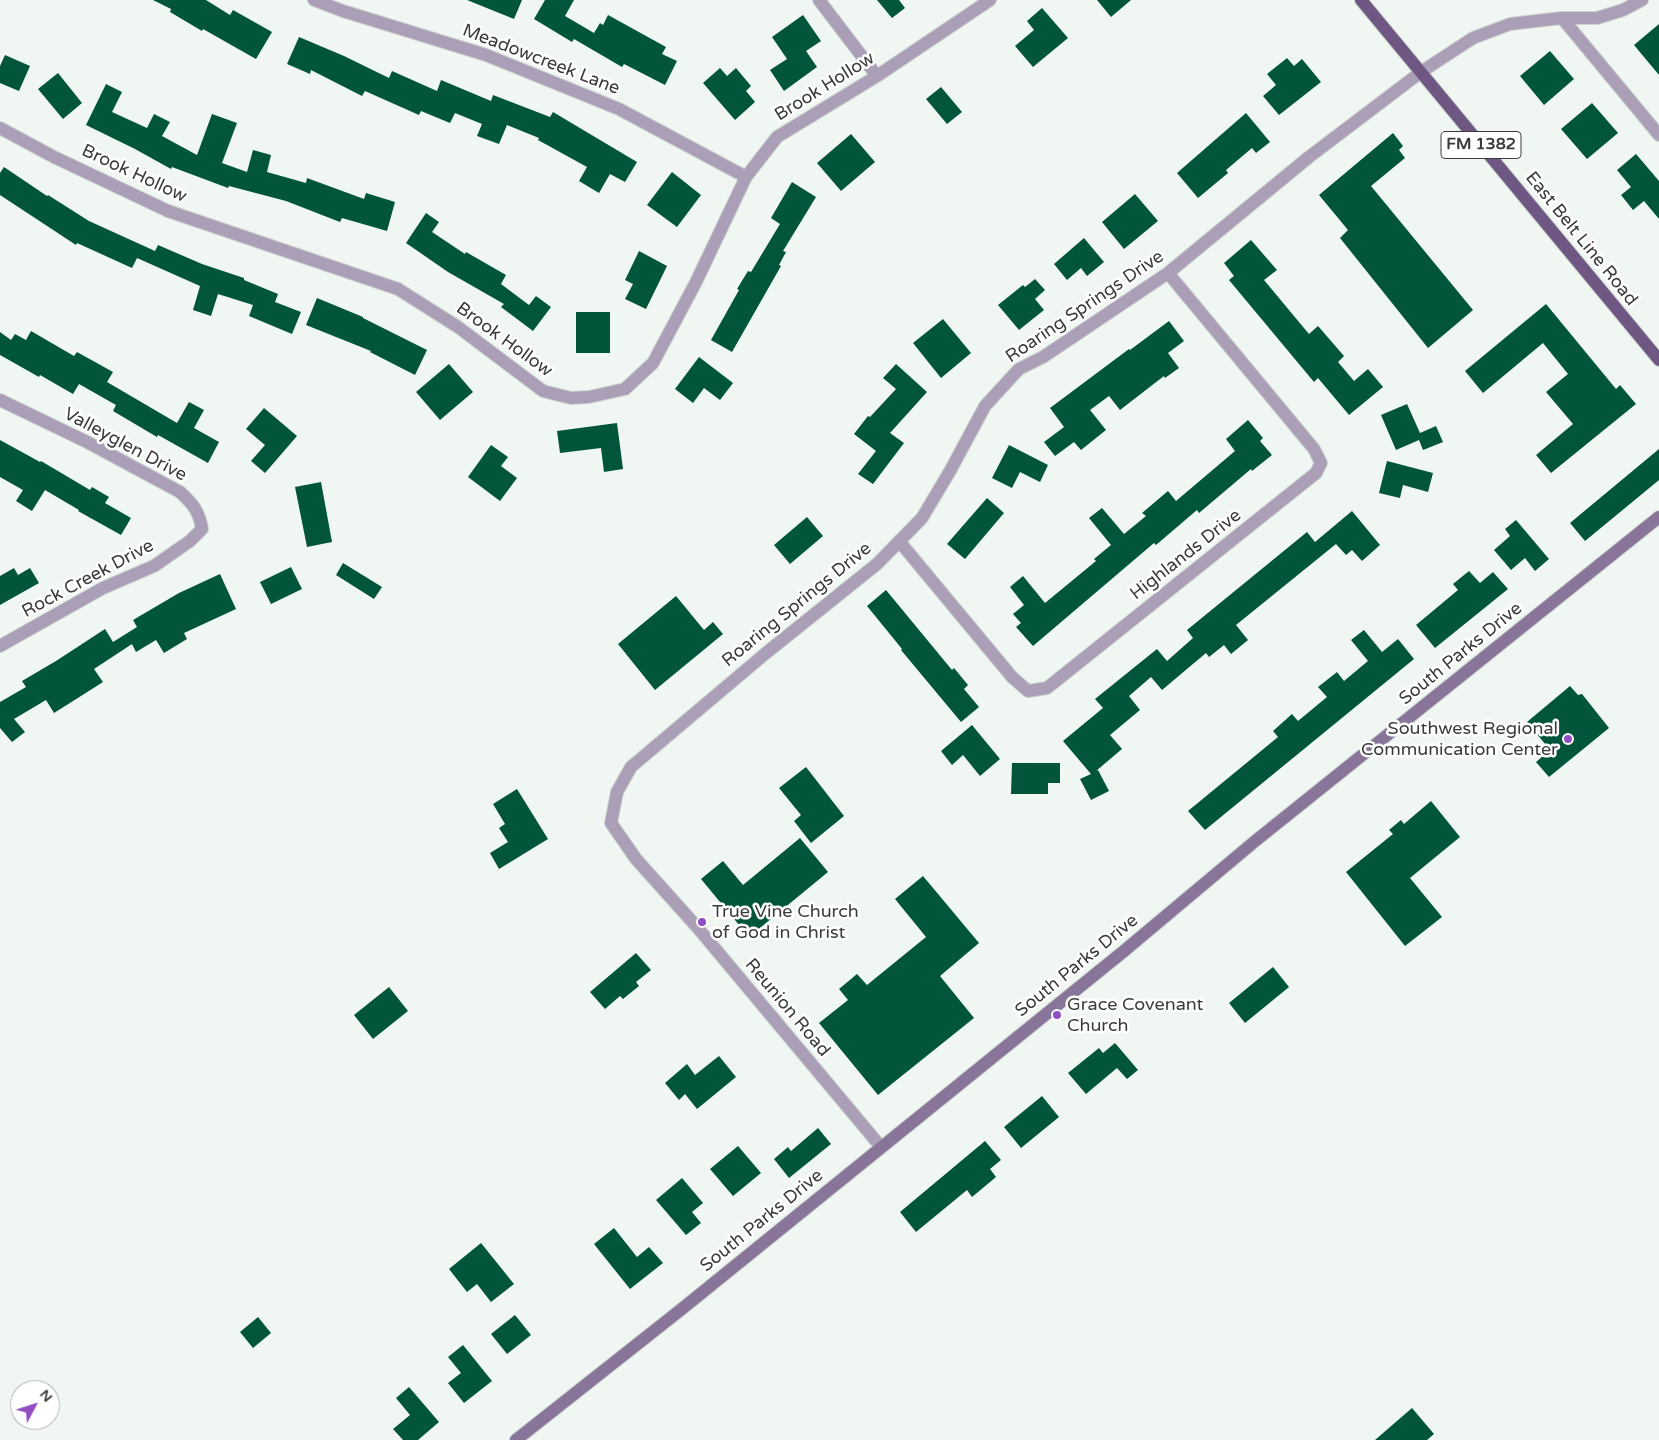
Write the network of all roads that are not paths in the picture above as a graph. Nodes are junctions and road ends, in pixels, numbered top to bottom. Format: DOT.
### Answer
graph roads {
  1 [pos="314,0"];
  2 [pos="819,0"];
  3 [pos="990,0"];
  4 [pos="1361,0"];
  5 [pos="1642,0"];
  6 [pos="1562,18"];
  7 [pos="1421,72"];
  8 [pos="877,76"];
  9 [pos="0,128"];
  10 [pos="1659,135"];
  11 [pos="746,177"];
  12 [pos="1168,273"];
  13 [pos="1659,360"];
  14 [pos="0,400"];
  15 [pos="1659,517"];
  16 [pos="190,541"];
  17 [pos="899,542"];
  18 [pos="0,646"];
  19 [pos="631,767"];
  20 [pos="881,1147"];
  21 [pos="516,1440"];
  1 -- 11 [label="street, Meadowcreek Lane"];
  2 -- 8 [label="street"];
  3 -- 8 [label="street, Brook Hollow"];
  4 -- 7 [label="main road, East Belt Line Road / FM 1382"];
  5 -- 6 [label="street, Roaring Springs Drive"];
  6 -- 7 [label="street, Roaring Springs Drive"];
  6 -- 10 [label="street"];
  7 -- 12 [label="street, Roaring Springs Drive"];
  7 -- 13 [label="main road, East Belt Line Road / FM 1382"];
  8 -- 11 [label="street, Brook Hollow"];
  9 -- 11 [label="street, Brook Hollow"];
  12 -- 17 [label="street, Roaring Springs Drive"];
  12 -- 17 [label="street, Highlands Drive"];
  14 -- 16 [label="street, Valleyglen Drive"];
  15 -- 20 [label="street, South Parks Drive"];
  16 -- 18 [label="street, Rock Creek Drive"];
  17 -- 19 [label="street, Roaring Springs Drive"];
  19 -- 20 [label="street, Reunion Road"];
  20 -- 21 [label="street, South Parks Drive"];
}
